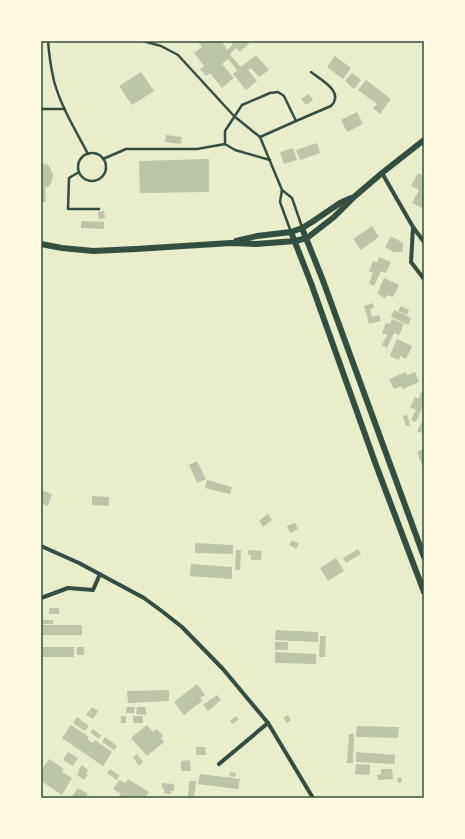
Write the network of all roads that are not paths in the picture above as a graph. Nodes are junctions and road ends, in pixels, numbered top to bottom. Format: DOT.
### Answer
graph roads {
  1 [pos="48,41"];
  2 [pos="143,41"];
  3 [pos="311,72"];
  4 [pos="41,109"];
  5 [pos="65,110"];
  6 [pos="234,116"];
  7 [pos="296,121"];
  8 [pos="260,137"];
  9 [pos="424,140"];
  10 [pos="225,144"];
  11 [pos="88,154"];
  12 [pos="103,159"];
  13 [pos="270,160"];
  14 [pos="79,172"];
  15 [pos="382,173"];
  16 [pos="282,190"];
  17 [pos="354,197"];
  18 [pos="99,209"];
  19 [pos="413,227"];
  20 [pos="302,228"];
  21 [pos="291,232"];
  22 [pos="307,238"];
  23 [pos="231,242"];
  24 [pos="295,242"];
  25 [pos="424,242"];
  26 [pos="41,244"];
  27 [pos="322,278"];
  28 [pos="424,279"];
  29 [pos="311,283"];
  30 [pos="388,460"];
  31 [pos="376,465"];
  32 [pos="41,546"];
  33 [pos="424,557"];
  34 [pos="100,574"];
  35 [pos="424,592"];
  36 [pos="41,598"];
  37 [pos="268,723"];
  38 [pos="219,764"];
  39 [pos="313,798"];
  1 -- 5 [label="lane"];
  2 -- 6 [label="lane"];
  3 -- 7 [label="lane"];
  4 -- 5 [label="lane"];
  5 -- 11 [label="lane"];
  6 -- 7 [label="lane"];
  6 -- 8 [label="lane"];
  6 -- 10 [label="lane"];
  7 -- 8 [label="lane"];
  8 -- 13 [label="lane"];
  9 -- 15 [label="street"];
  10 -- 12 [label="lane"];
  10 -- 13 [label="lane"];
  11 -- 12 [label="lane"];
  11 -- 14 [label="lane"];
  12 -- 14 [label="lane"];
  13 -- 16 [label="lane"];
  14 -- 18 [label="lane"];
  15 -- 17 [label="street"];
  15 -- 19 [label="street"];
  16 -- 20 [label="lane"];
  16 -- 21 [label="lane"];
  17 -- 20 [label="street"];
  17 -- 22 [label="street"];
  19 -- 25 [label="street"];
  19 -- 28 [label="street"];
  20 -- 21 [label="street"];
  20 -- 22 [label="street"];
  21 -- 23 [label="street"];
  21 -- 24 [label="street"];
  22 -- 24 [label="street"];
  22 -- 27 [label="street"];
  23 -- 24 [label="street"];
  23 -- 26 [label="street"];
  24 -- 29 [label="street"];
  27 -- 29 [label="street"];
  27 -- 30 [label="street"];
  29 -- 31 [label="street"];
  30 -- 31 [label="street"];
  30 -- 33 [label="street"];
  31 -- 35 [label="street"];
  32 -- 34 [label="street"];
  34 -- 36 [label="street"];
  34 -- 37 [label="street"];
  37 -- 38 [label="street"];
  37 -- 39 [label="street"];
}
